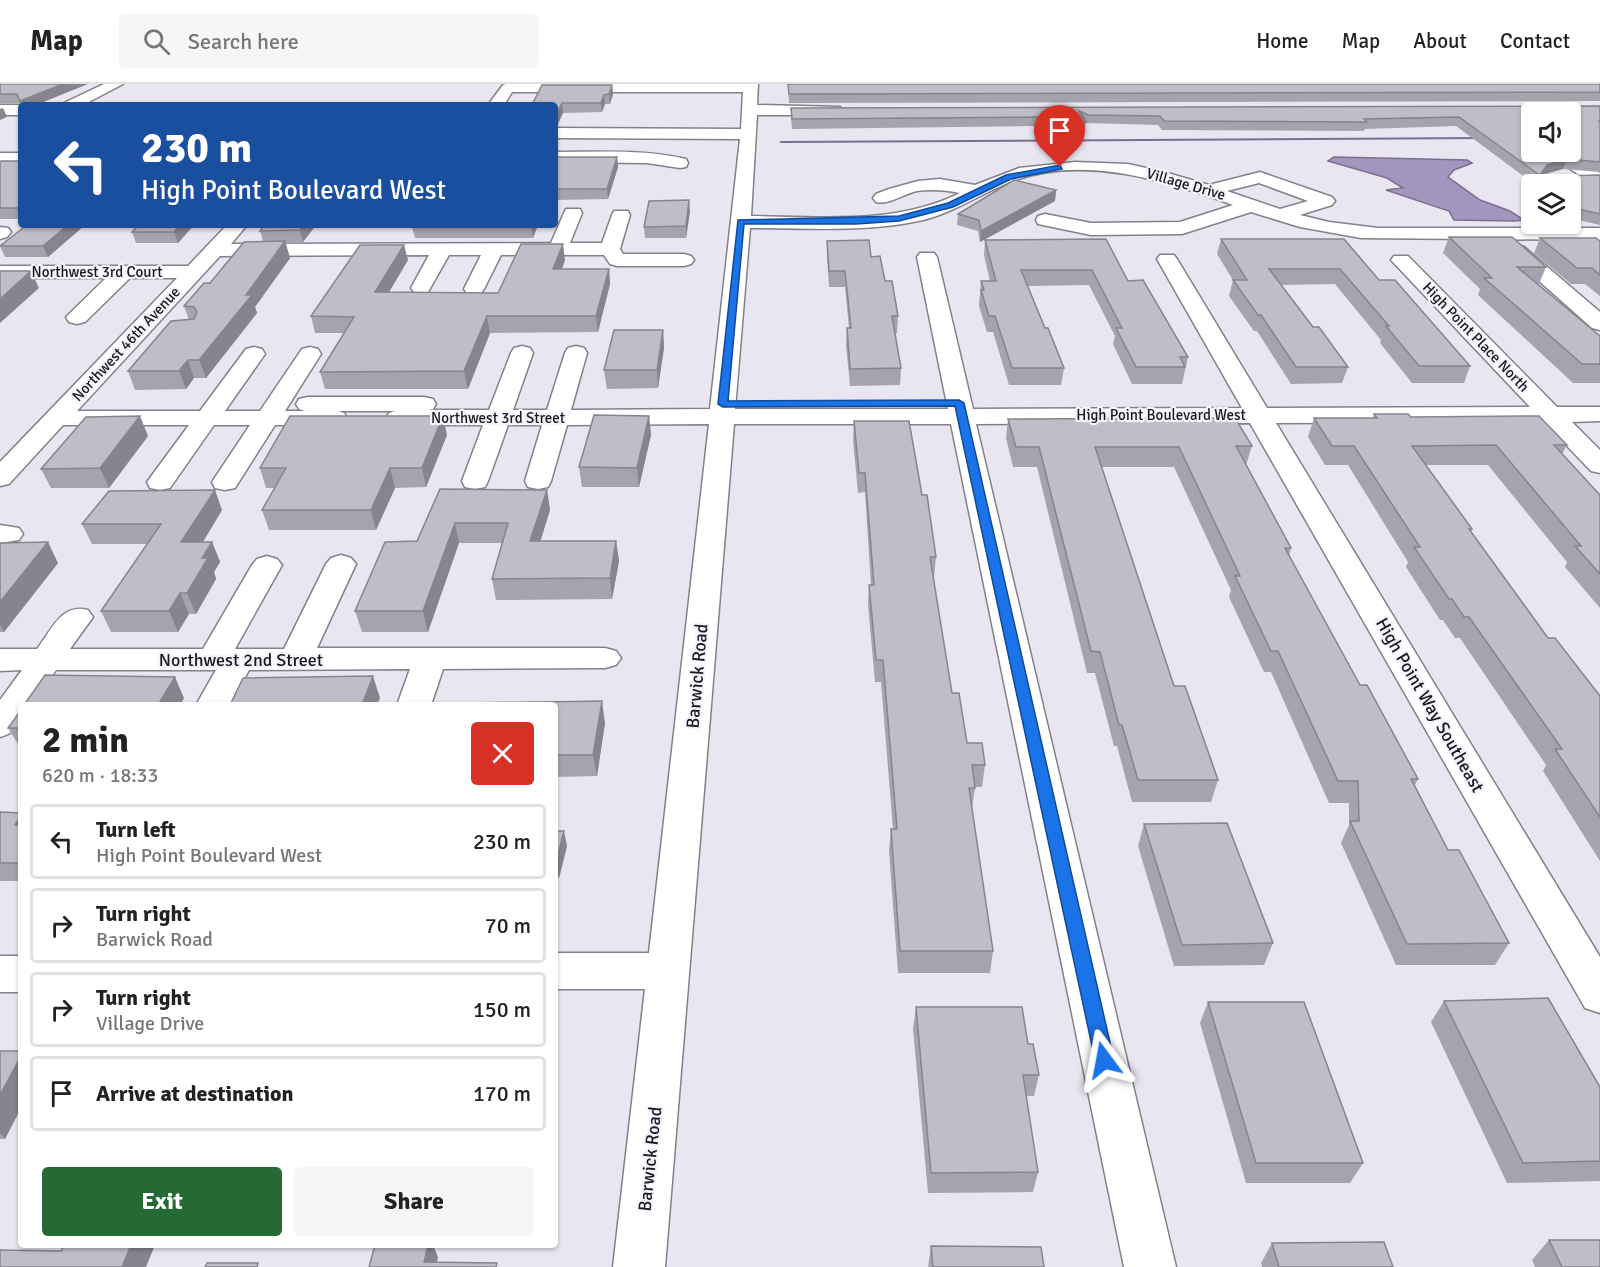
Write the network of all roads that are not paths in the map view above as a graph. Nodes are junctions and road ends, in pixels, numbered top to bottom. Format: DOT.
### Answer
graph roads {
  1 [pos="116,84"];
  2 [pos="77,102"];
  3 [pos="498,102"];
  4 [pos="750,104"];
  5 [pos="0,110"];
  6 [pos="18,110"];
  7 [pos="847,110"];
  8 [pos="586,116"];
  9 [pos="558,133"];
  10 [pos="578,133"];
  11 [pos="0,158"];
  12 [pos="18,158"];
  13 [pos="558,158"];
  14 [pos="1571,162"];
  15 [pos="680,163"];
  16 [pos="966,174"];
  17 [pos="1581,181"];
  18 [pos="947,184"];
  19 [pos="1597,186"];
  20 [pos="1211,190"];
  21 [pos="978,191"];
  22 [pos="882,198"];
  23 [pos="1253,205"];
  24 [pos="573,213"];
  25 [pos="621,215"];
  26 [pos="1281,215"];
  27 [pos="1045,220"];
  28 [pos="741,222"];
  29 [pos="235,228"];
  30 [pos="341,233"];
  31 [pos="1600,234"];
  32 [pos="293,249"];
  33 [pos="329,249"];
  34 [pos="443,249"];
  35 [pos="494,249"];
  36 [pos="558,249"];
  37 [pos="214,250"];
  38 [pos="1517,251"];
  39 [pos="614,255"];
  40 [pos="927,257"];
  41 [pos="1167,259"];
  42 [pos="684,260"];
  43 [pos="1401,260"];
  44 [pos="124,266"];
  45 [pos="0,272"];
  46 [pos="193,272"];
  47 [pos="275,272"];
  48 [pos="421,288"];
  49 [pos="474,289"];
  50 [pos="77,317"];
  51 [pos="1600,323"];
  52 [pos="138,331"];
  53 [pos="169,331"];
  54 [pos="522,353"];
  55 [pos="576,353"];
  56 [pos="254,354"];
  57 [pos="310,354"];
  58 [pos="1600,400"];
  59 [pos="1544,407"];
  60 [pos="1255,408"];
  61 [pos="960,409"];
  62 [pos="63,411"];
  63 [pos="213,411"];
  64 [pos="272,411"];
  65 [pos="501,411"];
  66 [pos="559,411"];
  67 [pos="722,411"];
  68 [pos="1600,414"];
  69 [pos="1600,465"];
  70 [pos="4,468"];
  71 [pos="538,481"];
  72 [pos="160,482"];
  73 [pos="225,482"];
  74 [pos="475,482"];
  75 [pos="341,564"];
  76 [pos="267,565"];
  77 [pos="76,617"];
  78 [pos="605,658"];
  79 [pos="0,660"];
  80 [pos="46,660"];
  81 [pos="226,660"];
  82 [pos="295,660"];
  83 [pos="430,660"];
  84 [pos="214,702"];
  85 [pos="415,702"];
  86 [pos="0,724"];
  87 [pos="558,971"];
  88 [pos="668,971"];
  89 [pos="0,974"];
  90 [pos="18,974"];
  91 [pos="1600,995"];
  92 [pos="639,1267"];
  93 [pos="1150,1267"];
  1 -- 2 [label="street"];
  3 -- 4 [label="street"];
  4 -- 7 [label="street"];
  4 -- 10 [label="street"];
  4 -- 28 [label="street, Barwick Road"];
  5 -- 6 [label="street"];
  8 -- 10 [label="street"];
  9 -- 10 [label="street"];
  11 -- 12 [label="street"];
  13 -- 15 [label="street"];
  14 -- 19 [label="street"];
  16 -- 18 [label="street"];
  17 -- 19 [label="street"];
  18 -- 21 [label="street"];
  18 -- 22 [label="street"];
  20 -- 21 [label="street, Village Drive"];
  20 -- 23 [label="street, Village Drive"];
  20 -- 26 [label="street"];
  21 -- 28 [label="street, Village Drive"];
  23 -- 26 [label="street, Village Drive"];
  23 -- 27 [label="street"];
  24 -- 36 [label="street"];
  25 -- 39 [label="street"];
  26 -- 31 [label="street, Village Drive"];
  28 -- 67 [label="street, Barwick Road"];
  29 -- 37 [label="street, Northwest 46th Avenue"];
  30 -- 33 [label="street"];
  32 -- 33 [label="street"];
  32 -- 37 [label="street"];
  32 -- 47 [label="street"];
  33 -- 34 [label="street"];
  34 -- 35 [label="street"];
  34 -- 48 [label="street"];
  35 -- 36 [label="street"];
  35 -- 49 [label="street"];
  36 -- 39 [label="street"];
  37 -- 46 [label="street, Northwest 46th Avenue"];
  38 -- 51 [label="street"];
  39 -- 42 [label="street"];
  40 -- 61 [label="street"];
  41 -- 60 [label="street, High Point Way Southeast"];
  43 -- 59 [label="street, High Point Place North"];
  44 -- 45 [label="street, Northwest 3rd Court"];
  44 -- 46 [label="street, Northwest 3rd Court"];
  44 -- 50 [label="street"];
  46 -- 52 [label="street, Northwest 46th Avenue"];
  52 -- 53 [label="street"];
  52 -- 62 [label="street, Northwest 46th Avenue"];
  54 -- 65 [label="street"];
  55 -- 66 [label="street"];
  56 -- 63 [label="street"];
  57 -- 64 [label="street"];
  58 -- 59 [label="street, High Point Boulevard West"];
  59 -- 60 [label="street, High Point Boulevard West"];
  59 -- 68 [label="street, High Point Boulevard West"];
  59 -- 69 [label="street, High Point Place North"];
  60 -- 61 [label="street, High Point Boulevard West"];
  60 -- 91 [label="street, High Point Way Southeast"];
  61 -- 67 [label="street, High Point Boulevard West"];
  61 -- 93 [label="street"];
  62 -- 63 [label="street, Northwest 3rd Street"];
  62 -- 70 [label="street, Northwest 46th Avenue"];
  63 -- 64 [label="street, Northwest 3rd Street"];
  63 -- 72 [label="street"];
  64 -- 65 [label="street, Northwest 3rd Street"];
  64 -- 73 [label="street"];
  65 -- 66 [label="street, Northwest 3rd Street"];
  65 -- 74 [label="street"];
  66 -- 67 [label="street, Northwest 3rd Street"];
  66 -- 71 [label="street"];
  67 -- 88 [label="street, Barwick Road"];
  75 -- 82 [label="street"];
  76 -- 81 [label="street"];
  77 -- 80 [label="street"];
  78 -- 83 [label="street, Northwest 2nd Street"];
  79 -- 80 [label="street, Northwest 2nd Street"];
  80 -- 81 [label="street, Northwest 2nd Street"];
  80 -- 86 [label="street"];
  81 -- 82 [label="street, Northwest 2nd Street"];
  81 -- 84 [label="street"];
  82 -- 83 [label="street, Northwest 2nd Street"];
  83 -- 85 [label="street"];
  87 -- 88 [label="street"];
  88 -- 92 [label="street, Barwick Road"];
  89 -- 90 [label="street"];
}
